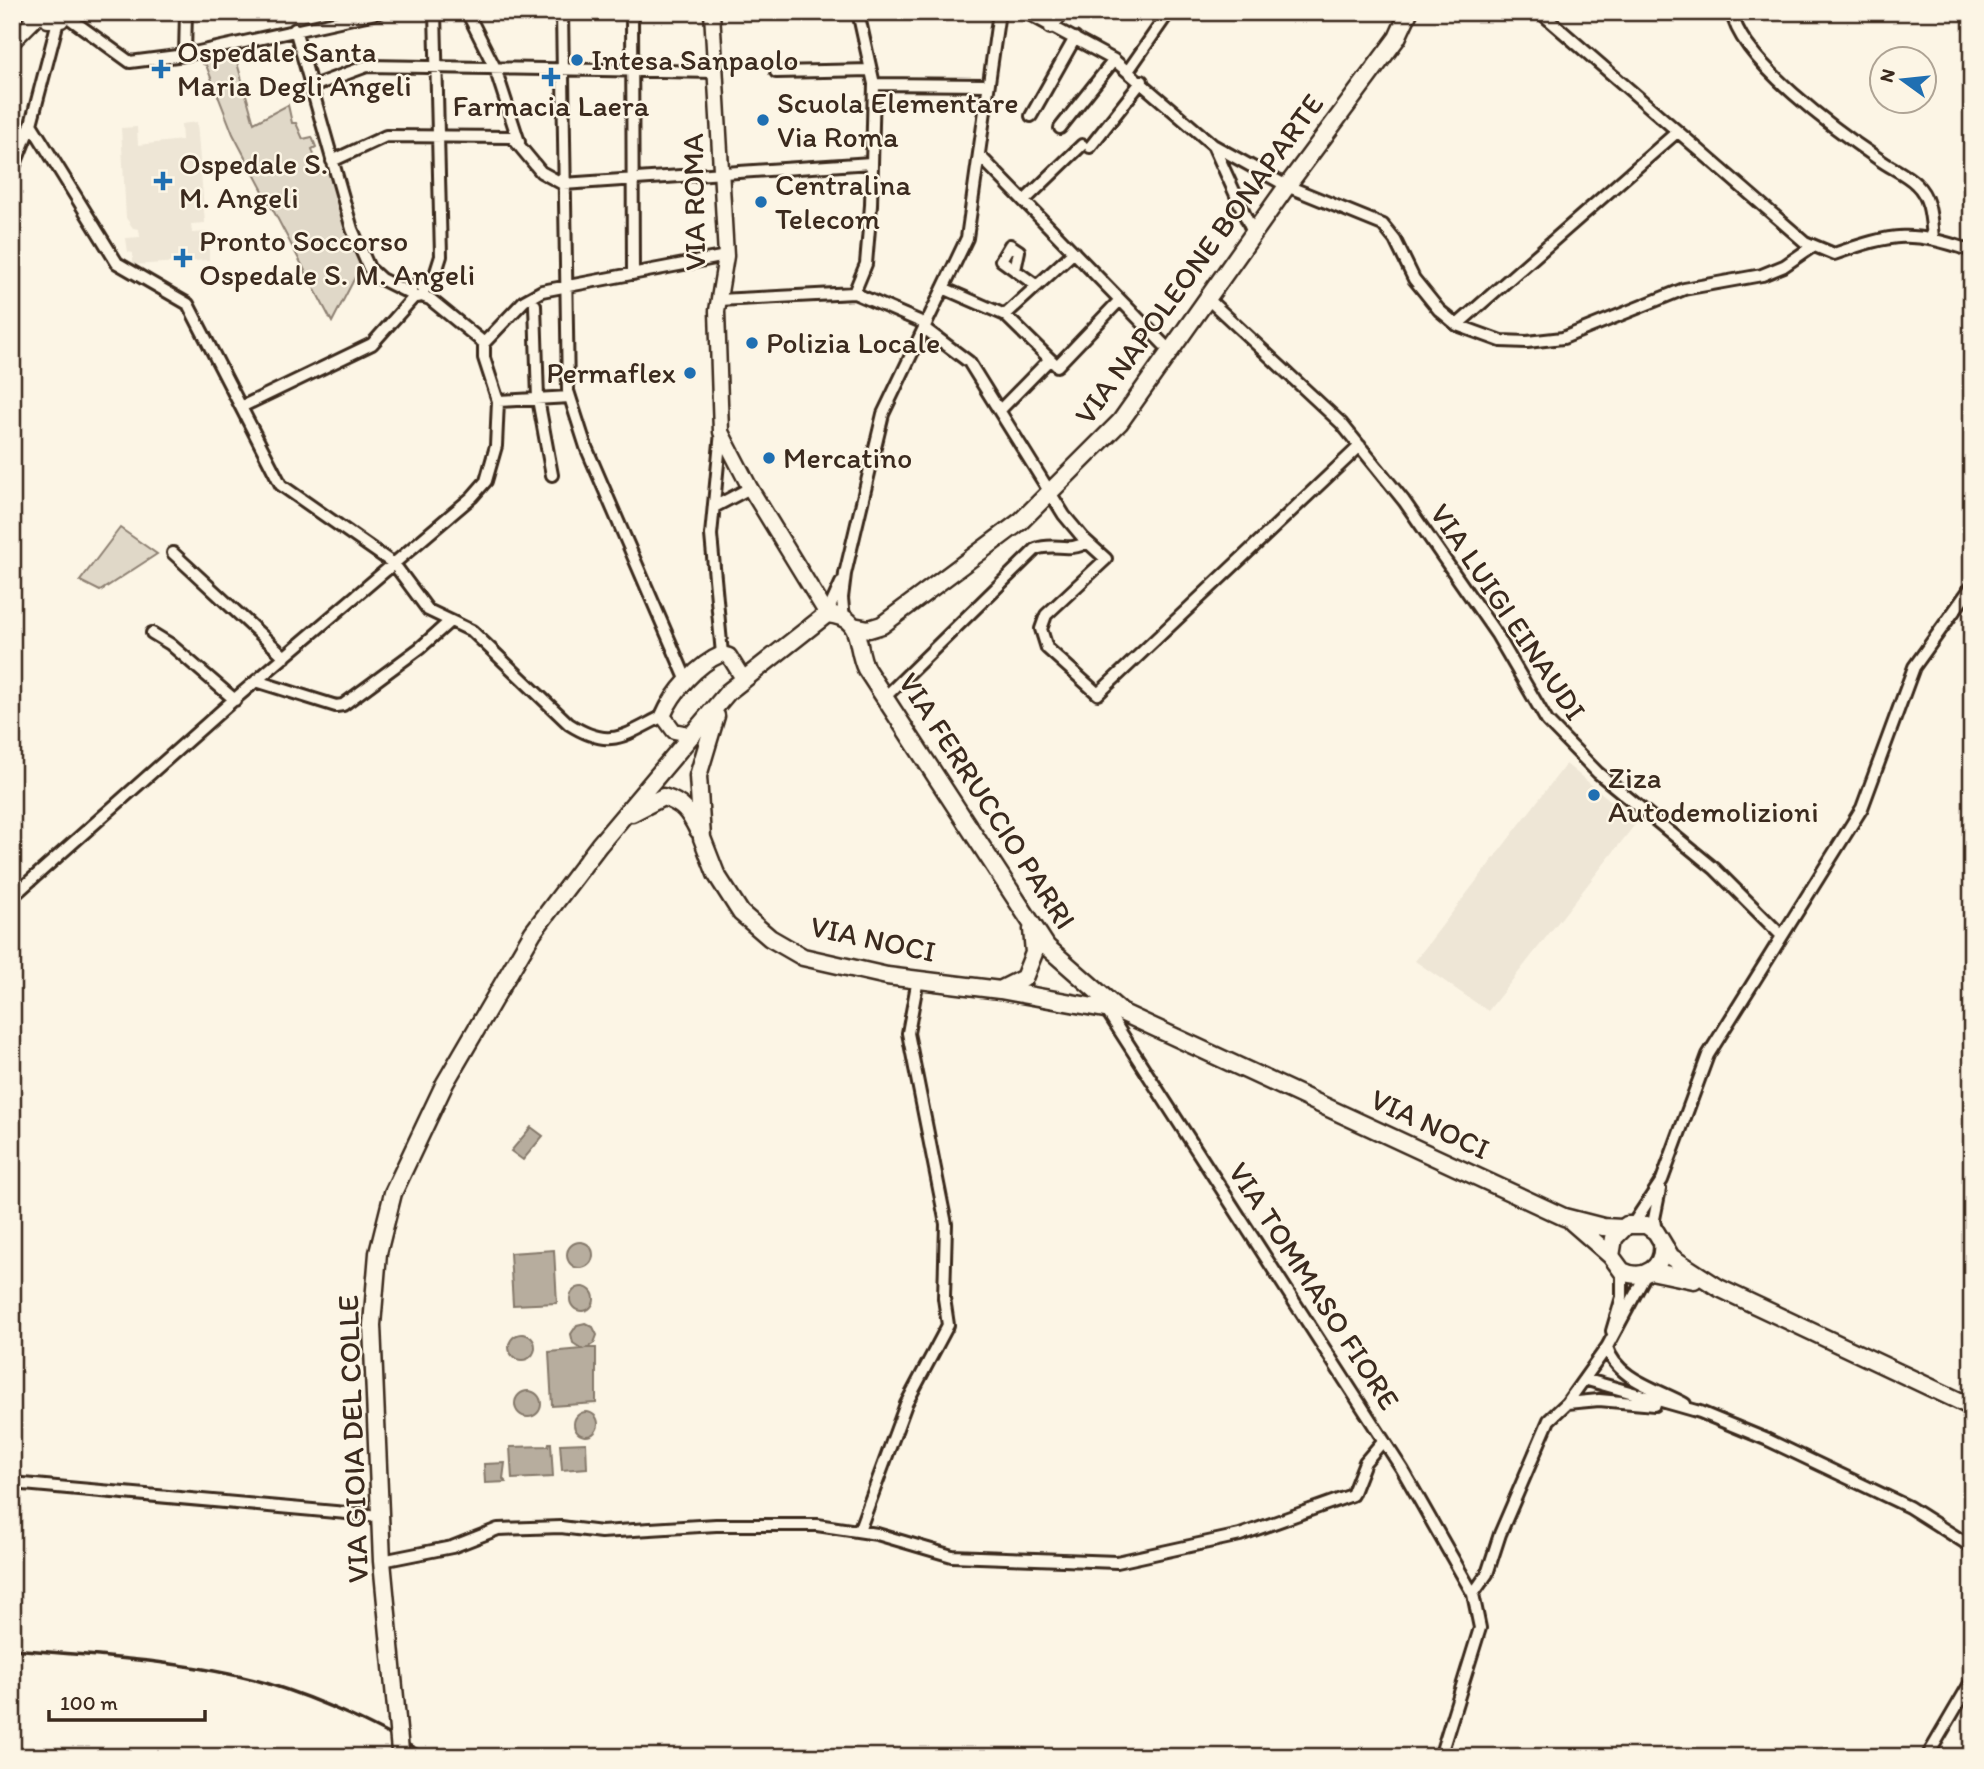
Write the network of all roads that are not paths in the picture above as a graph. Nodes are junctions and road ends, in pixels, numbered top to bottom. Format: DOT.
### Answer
graph roads {
  1 [pos="186,12"];
  2 [pos="380,12"];
  3 [pos="435,12"];
  4 [pos="467,12"];
  5 [pos="562,12"];
  6 [pos="632,12"];
  7 [pos="712,12"];
  8 [pos="858,12"];
  9 [pos="999,12"];
  10 [pos="1025,12"];
  11 [pos="1065,12"];
  12 [pos="1169,12"];
  13 [pos="1409,12"];
  14 [pos="1541,12"];
  15 [pos="1732,12"];
  16 [pos="36,14"];
  17 [pos="63,16"];
  18 [pos="336,17"];
  19 [pos="1050,27"];
  20 [pos="295,29"];
  21 [pos="1075,38"];
  22 [pos="12,42"];
  23 [pos="185,55"];
  24 [pos="1114,61"];
  25 [pos="439,66"];
  26 [pos="495,68"];
  27 [pos="871,70"];
  28 [pos="562,71"];
  29 [pos="632,71"];
  30 [pos="1128,71"];
  31 [pos="716,72"];
  32 [pos="776,72"];
  33 [pos="1142,82"];
  34 [pos="874,85"];
  35 [pos="987,85"];
  36 [pos="310,88"];
  37 [pos="1031,116"];
  38 [pos="31,124"];
  39 [pos="1060,128"];
  40 [pos="1678,132"];
  41 [pos="440,138"];
  42 [pos="519,142"];
  43 [pos="1213,145"];
  44 [pos="980,156"];
  45 [pos="332,161"];
  46 [pos="871,163"];
  47 [pos="723,171"];
  48 [pos="12,172"];
  49 [pos="631,178"];
  50 [pos="564,184"];
  51 [pos="1287,186"];
  52 [pos="1024,201"];
  53 [pos="1254,235"];
  54 [pos="1933,238"];
  55 [pos="1813,246"];
  56 [pos="1972,251"];
  57 [pos="1073,252"];
  58 [pos="726,256"];
  59 [pos="1015,270"];
  60 [pos="633,274"];
  61 [pos="1037,286"];
  62 [pos="566,288"];
  63 [pos="943,288"];
  64 [pos="854,293"];
  65 [pos="418,294"];
  66 [pos="719,300"];
  67 [pos="1209,300"];
  68 [pos="1119,301"];
  69 [pos="535,305"];
  70 [pos="1005,315"];
  71 [pos="1457,325"];
  72 [pos="925,326"];
  73 [pos="484,343"];
  74 [pos="1171,352"];
  75 [pos="1053,363"];
  76 [pos="570,397"];
  77 [pos="538,399"];
  78 [pos="498,401"];
  79 [pos="241,407"];
  80 [pos="1000,410"];
  81 [pos="721,432"];
  82 [pos="1360,446"];
  83 [pos="552,475"];
  84 [pos="750,488"];
  85 [pos="1052,491"];
  86 [pos="714,508"];
  87 [pos="1087,542"];
  88 [pos="173,553"];
  89 [pos="394,564"];
  90 [pos="845,574"];
  91 [pos="1972,586"];
  92 [pos="827,614"];
  93 [pos="449,622"];
  94 [pos="849,622"];
  95 [pos="882,625"];
  96 [pos="152,633"];
  97 [pos="722,654"];
  98 [pos="285,657"];
  99 [pos="866,669"];
  100 [pos="744,680"];
  101 [pos="256,681"];
  102 [pos="687,681"];
  103 [pos="884,698"];
  104 [pos="235,699"];
  105 [pos="722,701"];
  106 [pos="663,716"];
  107 [pos="694,735"];
  108 [pos="619,822"];
  109 [pos="702,838"];
  110 [pos="12,897"];
  111 [pos="1030,923"];
  112 [pos="1782,936"];
  113 [pos="918,979"];
  114 [pos="1000,990"];
  115 [pos="1113,1010"];
  116 [pos="1662,1180"];
  117 [pos="1564,1217"];
  118 [pos="1628,1226"];
  119 [pos="1659,1238"];
  120 [pos="1611,1256"];
  121 [pos="1622,1271"];
  122 [pos="1648,1272"];
  123 [pos="1719,1289"];
  124 [pos="1607,1347"];
  125 [pos="1584,1379"];
  126 [pos="1567,1403"];
  127 [pos="1972,1407"];
  128 [pos="1700,1412"];
  129 [pos="1383,1441"];
  130 [pos="12,1483"];
  131 [pos="380,1516"];
  132 [pos="859,1531"];
  133 [pos="1972,1547"];
  134 [pos="382,1561"];
  135 [pos="1474,1594"];
  136 [pos="1972,1680"];
  137 [pos="400,1754"];
  138 [pos="1444,1755"];
  139 [pos="1927,1757"];
  1 -- 23 [label="street"];
  2 -- 18 [label="street"];
  3 -- 25 [label="street"];
  4 -- 26 [label="street"];
  5 -- 28 [label="street"];
  6 -- 29 [label="street"];
  7 -- 31 [label="street, VIA ROMA"];
  8 -- 27 [label="street"];
  9 -- 35 [label="street"];
  10 -- 19 [label="street"];
  11 -- 19 [label="street"];
  12 -- 30 [label="street"];
  13 -- 51 [label="main road, VIA NAPOLEONE BONAPARTE"];
  14 -- 40 [label="street"];
  15 -- 54 [label="street"];
  16 -- 17 [label="street"];
  16 -- 22 [label="street"];
  17 -- 23 [label="street"];
  17 -- 38 [label="street"];
  18 -- 20 [label="street"];
  19 -- 21 [label="street"];
  20 -- 23 [label="street"];
  20 -- 36 [label="street"];
  21 -- 24 [label="street"];
  21 -- 37 [label="street"];
  24 -- 30 [label="street"];
  24 -- 39 [label="street"];
  25 -- 26 [label="street"];
  25 -- 36 [label="street"];
  25 -- 41 [label="street"];
  26 -- 28 [label="street"];
  26 -- 42 [label="street"];
  27 -- 32 [label="street"];
  27 -- 34 [label="street"];
  28 -- 29 [label="street"];
  28 -- 50 [label="street"];
  29 -- 31 [label="street"];
  29 -- 49 [label="street"];
  30 -- 33 [label="street"];
  31 -- 47 [label="street, VIA ROMA"];
  33 -- 43 [label="street"];
  33 -- 52 [label="street"];
  34 -- 35 [label="street"];
  34 -- 46 [label="street"];
  35 -- 44 [label="street"];
  36 -- 45 [label="street"];
  38 -- 48 [label="street"];
  38 -- 79 [label="street"];
  40 -- 55 [label="street"];
  40 -- 71 [label="street"];
  41 -- 42 [label="street"];
  41 -- 45 [label="street"];
  41 -- 65 [label="street"];
  42 -- 50 [label="street"];
  43 -- 51 [label="street"];
  43 -- 53 [label="street"];
  44 -- 52 [label="street"];
  44 -- 63 [label="street"];
  45 -- 65 [label="street"];
  46 -- 47 [label="street"];
  46 -- 64 [label="street"];
  47 -- 49 [label="street"];
  47 -- 58 [label="street, VIA ROMA"];
  49 -- 50 [label="street"];
  49 -- 60 [label="street"];
  50 -- 62 [label="street"];
  51 -- 53 [label="main road, VIA NAPOLEONE BONAPARTE"];
  51 -- 71 [label="street"];
  52 -- 57 [label="street"];
  53 -- 67 [label="main road, VIA NAPOLEONE BONAPARTE"];
  54 -- 55 [label="street"];
  54 -- 56 [label="street"];
  55 -- 71 [label="street"];
  57 -- 61 [label="street"];
  57 -- 68 [label="street"];
  58 -- 60 [label="street"];
  58 -- 66 [label="street, VIA ROMA"];
  59 -- 61 [label="street"];
  60 -- 62 [label="street"];
  61 -- 70 [label="street"];
  62 -- 73 [label="street"];
  62 -- 76 [label="street"];
  63 -- 70 [label="street"];
  63 -- 72 [label="street"];
  64 -- 66 [label="street"];
  64 -- 72 [label="street"];
  65 -- 73 [label="street"];
  65 -- 79 [label="street"];
  66 -- 81 [label="street, VIA ROMA"];
  67 -- 74 [label="main road, VIA NAPOLEONE BONAPARTE"];
  67 -- 82 [label="street, VIA LUIGI EINAUDI"];
  68 -- 74 [label="street"];
  68 -- 75 [label="street"];
  69 -- 77 [label="street"];
  70 -- 75 [label="street"];
  72 -- 80 [label="street"];
  72 -- 90 [label="street"];
  73 -- 78 [label="street"];
  74 -- 85 [label="main road, VIA NAPOLEONE BONAPARTE"];
  75 -- 80 [label="street"];
  76 -- 77 [label="street"];
  76 -- 102 [label="street"];
  77 -- 78 [label="street"];
  77 -- 83 [label="street"];
  78 -- 89 [label="street"];
  79 -- 89 [label="street"];
  80 -- 85 [label="street"];
  81 -- 84 [label="street"];
  81 -- 86 [label="street"];
  82 -- 87 [label="street"];
  82 -- 112 [label="street, VIA LUIGI EINAUDI"];
  84 -- 86 [label="street"];
  84 -- 92 [label="street"];
  85 -- 87 [label="street"];
  85 -- 95 [label="main road, VIA NAPOLEONE BONAPARTE"];
  86 -- 97 [label="street"];
  87 -- 103 [label="street"];
  88 -- 98 [label="street"];
  89 -- 93 [label="street"];
  89 -- 98 [label="street"];
  90 -- 92 [label="street"];
  90 -- 94 [label="street"];
  91 -- 112 [label="street"];
  92 -- 94 [label="main road"];
  92 -- 100 [label="main road"];
  93 -- 101 [label="street"];
  93 -- 106 [label="street"];
  94 -- 95 [label="main road"];
  94 -- 99 [label="main road, VIA FERRUCCIO PARRI"];
  95 -- 99 [label="main road"];
  96 -- 104 [label="street"];
  97 -- 100 [label="street"];
  97 -- 102 [label="street"];
  98 -- 101 [label="street"];
  99 -- 103 [label="main road, VIA FERRUCCIO PARRI"];
  100 -- 105 [label="main road"];
  101 -- 104 [label="street"];
  102 -- 106 [label="street"];
  103 -- 111 [label="main road, VIA FERRUCCIO PARRI"];
  104 -- 110 [label="street"];
  105 -- 107 [label="main road"];
  105 -- 109 [label="main road, VIA NOCI"];
  106 -- 107 [label="street"];
  107 -- 108 [label="main road"];
  108 -- 109 [label="main road"];
  108 -- 131 [label="main road, VIA GIOIA DEL COLLE"];
  109 -- 113 [label="main road, VIA NOCI"];
  111 -- 114 [label="main road"];
  111 -- 115 [label="main road, VIA FERRUCCIO PARRI"];
  112 -- 116 [label="street"];
  113 -- 114 [label="main road, VIA NOCI"];
  113 -- 132 [label="street"];
  114 -- 115 [label="main road, VIA NOCI"];
  115 -- 117 [label="main road, VIA NOCI"];
  115 -- 129 [label="street, VIA TOMMASO FIORE"];
  116 -- 118 [label="street"];
  116 -- 119 [label="street"];
  117 -- 118 [label="main road, VIA NOCI"];
  117 -- 120 [label="main road, VIA NOCI"];
  118 -- 119 [label="main road"];
  118 -- 120 [label="main road"];
  119 -- 122 [label="main road"];
  119 -- 123 [label="main road"];
  120 -- 121 [label="main road"];
  121 -- 122 [label="main road"];
  121 -- 124 [label="street"];
  122 -- 123 [label="main road"];
  122 -- 124 [label="street"];
  123 -- 127 [label="main road"];
  124 -- 125 [label="street"];
  124 -- 128 [label="street"];
  125 -- 126 [label="street"];
  125 -- 128 [label="street"];
  126 -- 128 [label="street"];
  126 -- 135 [label="street"];
  128 -- 133 [label="street"];
  129 -- 132 [label="street"];
  129 -- 135 [label="street, VIA TOMMASO FIORE"];
  130 -- 131 [label="street"];
  131 -- 134 [label="main road, VIA GIOIA DEL COLLE"];
  132 -- 134 [label="street"];
  134 -- 137 [label="main road, VIA GIOIA DEL COLLE, bridge"];
  135 -- 138 [label="street"];
  136 -- 139 [label="street"];
}
